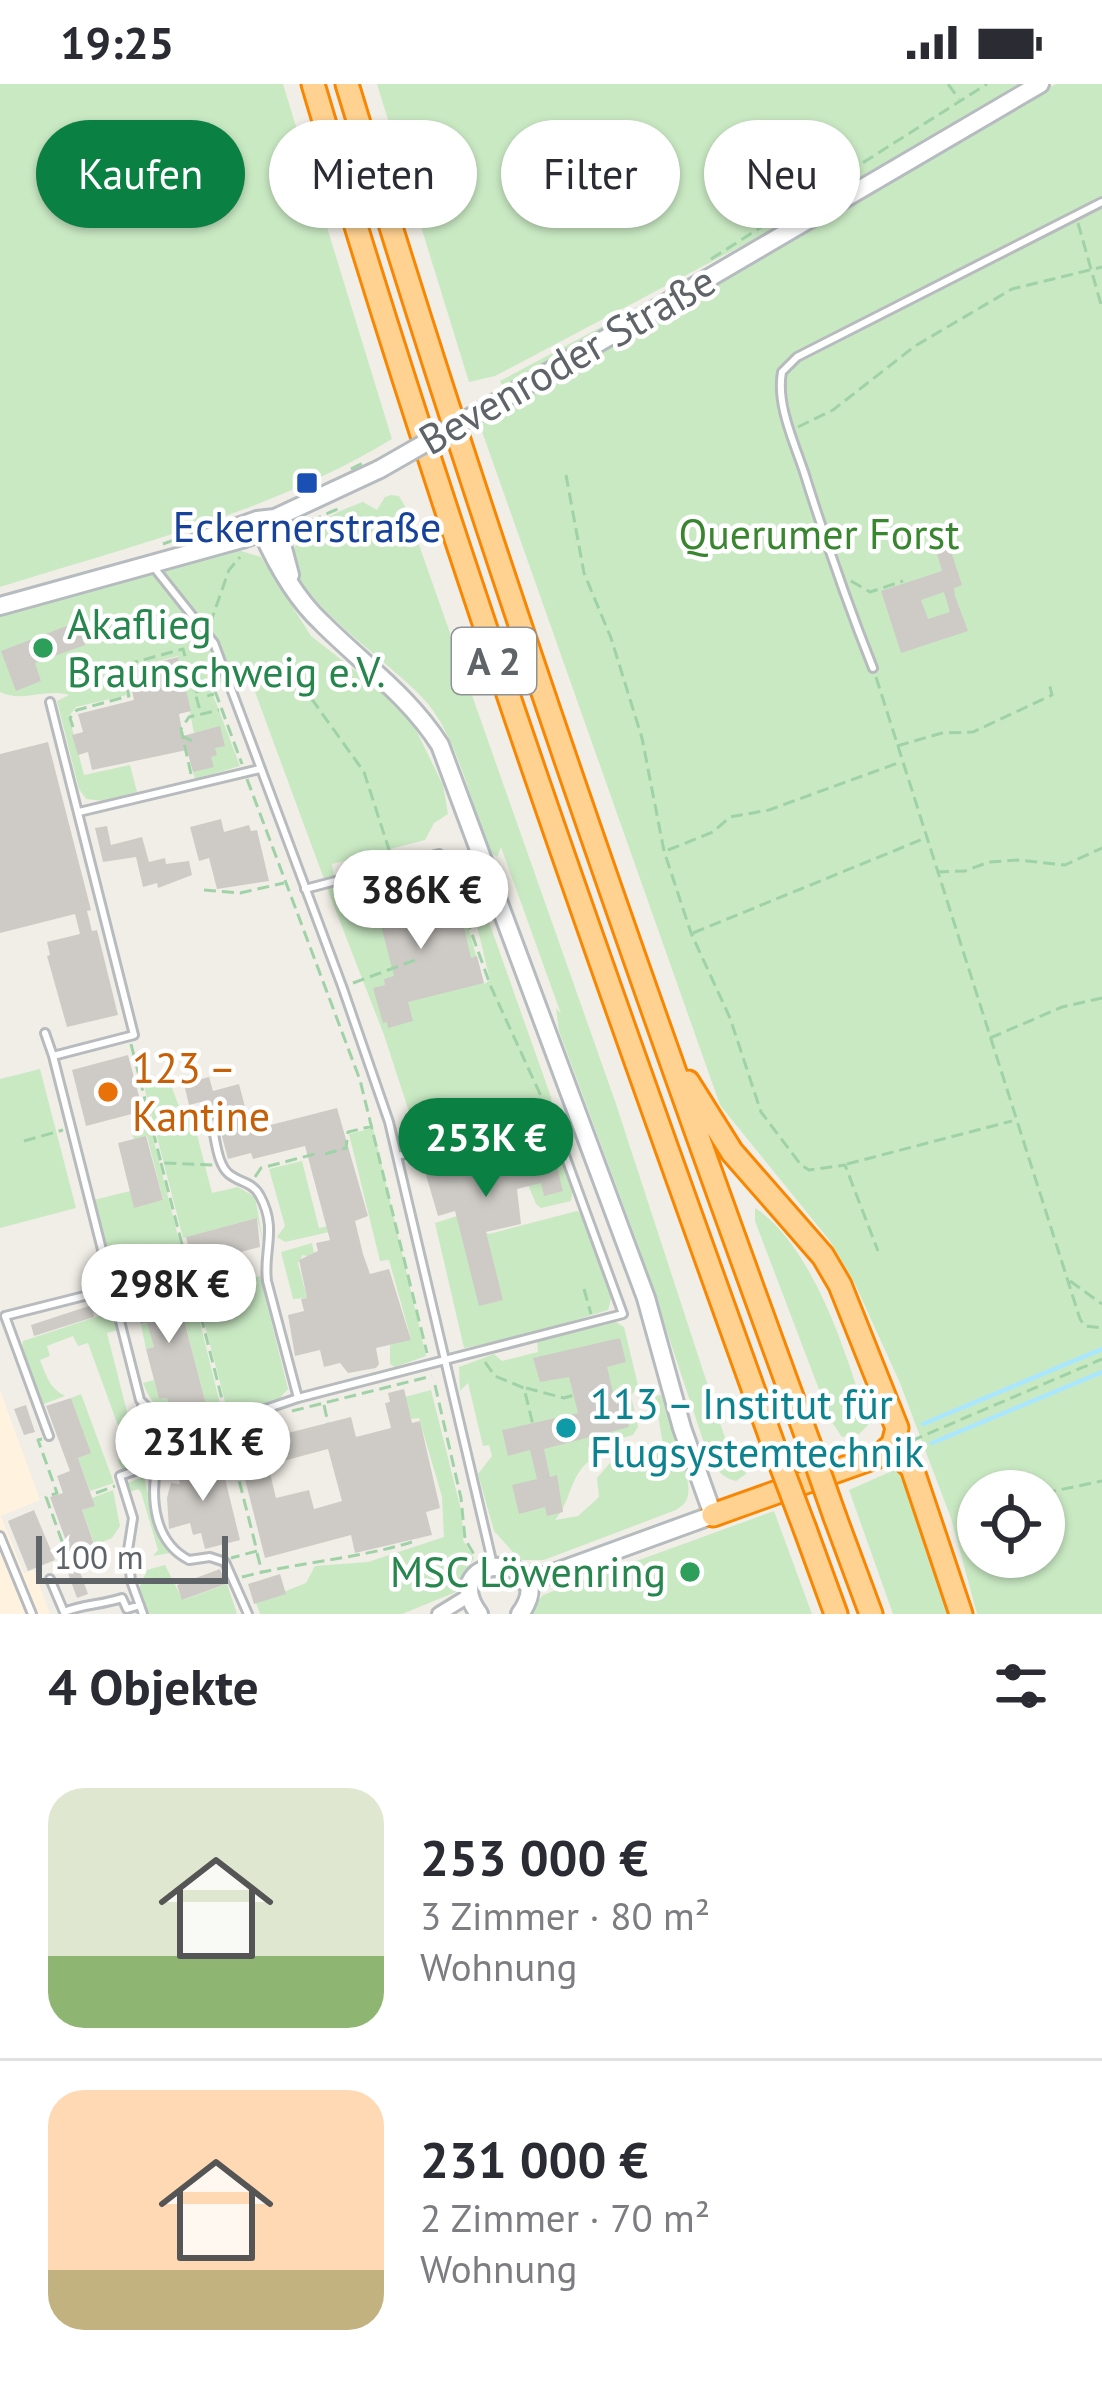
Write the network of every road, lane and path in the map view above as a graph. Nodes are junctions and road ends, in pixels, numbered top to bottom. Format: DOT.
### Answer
graph roads {
  1 [pos="313,84"];
  2 [pos="347,84"];
  3 [pos="948,84"];
  4 [pos="987,84"];
  5 [pos="1040,84"];
  6 [pos="960,101"];
  7 [pos="1102,202"];
  8 [pos="1076,217"];
  9 [pos="704,264"];
  10 [pos="1102,267"];
  11 [pos="1090,269"];
  12 [pos="1102,308"];
  13 [pos="791,430"];
  14 [pos="566,475"];
  15 [pos="342,507"];
  16 [pos="265,523"];
  17 [pos="196,532"];
  18 [pos="292,539"];
  19 [pos="246,549"];
  20 [pos="154,554"];
  21 [pos="904,580"];
  22 [pos="839,583"];
  23 [pos="0,606"];
  24 [pos="208,632"];
  25 [pos="873,668"];
  26 [pos="1049,683"];
  27 [pos="301,684"];
  28 [pos="195,692"];
  29 [pos="50,701"];
  30 [pos="221,710"];
  31 [pos="201,714"];
  32 [pos="176,719"];
  33 [pos="182,726"];
  34 [pos="73,727"];
  35 [pos="181,736"];
  36 [pos="192,741"];
  37 [pos="896,746"];
  38 [pos="900,762"];
  39 [pos="260,769"];
  40 [pos="245,772"];
  41 [pos="194,785"];
  42 [pos="79,812"];
  43 [pos="925,839"];
  44 [pos="270,841"];
  45 [pos="260,844"];
  46 [pos="1102,848"];
  47 [pos="664,851"];
  48 [pos="439,854"];
  49 [pos="394,866"];
  50 [pos="935,872"];
  51 [pos="301,878"];
  52 [pos="286,883"];
  53 [pos="304,889"];
  54 [pos="204,890"];
  55 [pos="460,901"];
  56 [pos="691,933"];
  57 [pos="418,959"];
  58 [pos="342,986"];
  59 [pos="1102,998"];
  60 [pos="44,1033"];
  61 [pos="660,1035"];
  62 [pos="129,1036"];
  63 [pos="988,1038"];
  64 [pos="53,1056"];
  65 [pos="551,1117"];
  66 [pos="1014,1121"];
  67 [pos="374,1126"];
  68 [pos="71,1128"];
  69 [pos="213,1129"];
  70 [pos="23,1141"];
  71 [pos="316,1154"];
  72 [pos="325,1154"];
  73 [pos="398,1156"];
  74 [pos="161,1163"];
  75 [pos="222,1164"];
  76 [pos="845,1165"];
  77 [pos="250,1184"];
  78 [pos="878,1251"];
  79 [pos="189,1271"];
  80 [pos="1066,1277"];
  81 [pos="111,1287"];
  82 [pos="584,1289"];
  83 [pos="1102,1304"];
  84 [pos="593,1322"];
  85 [pos="1102,1328"];
  86 [pos="482,1351"];
  87 [pos="1102,1359"];
  88 [pos="445,1360"];
  89 [pos="430,1364"];
  90 [pos="433,1380"];
  91 [pos="524,1388"];
  92 [pos="574,1395"];
  93 [pos="298,1398"];
  94 [pos="140,1400"];
  95 [pos="324,1403"];
  96 [pos="281,1414"];
  97 [pos="227,1420"];
  98 [pos="328,1423"];
  99 [pos="533,1425"];
  100 [pos="191,1434"];
  101 [pos="49,1436"];
  102 [pos="900,1444"];
  103 [pos="157,1463"];
  104 [pos="1102,1481"];
  105 [pos="122,1483"];
  106 [pos="1065,1489"];
  107 [pos="96,1492"];
  108 [pos="713,1515"];
  109 [pos="807,1534"];
  110 [pos="0,1536"];
  111 [pos="412,1542"];
  112 [pos="257,1551"];
  113 [pos="68,1558"];
  114 [pos="225,1562"];
  115 [pos="484,1565"];
  116 [pos="262,1572"];
  117 [pos="50,1579"];
  118 [pos="234,1579"];
  119 [pos="526,1583"];
  120 [pos="140,1604"];
  121 [pos="474,1609"];
  122 [pos="32,1614"];
  123 [pos="143,1614"];
  124 [pos="248,1614"];
  125 [pos="439,1614"];
  126 [pos="520,1614"];
  127 [pos="824,1614"];
  128 [pos="836,1614"];
  129 [pos="871,1614"];
  130 [pos="961,1614"];
  1 -- 109 [label="highway, A 2, bridge"];
  2 -- 61 [label="highway, A 2"];
  3 -- 6 [label="path"];
  4 -- 6 [label="path"];
  5 -- 16 [label="main road, Bevenroder Straße, bridge"];
  6 -- 9 [label="path"];
  7 -- 8 [label="lane"];
  8 -- 11 [label="path"];
  8 -- 13 [label="lane"];
  10 -- 11 [label="path"];
  11 -- 12 [label="path"];
  11 -- 13 [label="path"];
  13 -- 22 [label="lane"];
  14 -- 47 [label="path"];
  15 -- 18 [label="path"];
  16 -- 20 [label="main road, Bevenroder Straße"];
  16 -- 108 [label="main road"];
  17 -- 20 [label="path"];
  19 -- 24 [label="path"];
  20 -- 23 [label="main road, Bevenroder Straße"];
  20 -- 24 [label="lane"];
  21 -- 22 [label="path"];
  22 -- 25 [label="lane"];
  24 -- 39 [label="lane"];
  25 -- 37 [label="path"];
  26 -- 37 [label="path"];
  27 -- 49 [label="path"];
  28 -- 30 [label="path"];
  28 -- 31 [label="path"];
  28 -- 34 [label="path"];
  29 -- 42 [label="lane"];
  30 -- 31 [label="path"];
  30 -- 40 [label="path"];
  31 -- 33 [label="path"];
  32 -- 33 [label="path"];
  33 -- 35 [label="path"];
  35 -- 36 [label="path"];
  35 -- 41 [label="path"];
  37 -- 38 [label="path"];
  38 -- 43 [label="path"];
  38 -- 47 [label="path"];
  39 -- 40 [label="lane"];
  39 -- 51 [label="lane"];
  40 -- 41 [label="lane"];
  40 -- 44 [label="path"];
  41 -- 42 [label="lane"];
  42 -- 62 [label="lane"];
  43 -- 50 [label="path"];
  43 -- 56 [label="path"];
  44 -- 45 [label="path"];
  44 -- 52 [label="path"];
  46 -- 50 [label="path"];
  47 -- 56 [label="path"];
  48 -- 49 [label="lane"];
  49 -- 53 [label="lane"];
  50 -- 63 [label="path"];
  51 -- 52 [label="path"];
  51 -- 53 [label="lane"];
  52 -- 54 [label="path"];
  52 -- 67 [label="path"];
  53 -- 58 [label="lane"];
  55 -- 65 [label="path"];
  56 -- 76 [label="path"];
  57 -- 58 [label="path"];
  58 -- 73 [label="lane"];
  59 -- 63 [label="path"];
  60 -- 64 [label="lane"];
  61 -- 102 [label="highway"];
  61 -- 129 [label="highway, A 2, bridge"];
  62 -- 64 [label="lane"];
  62 -- 74 [label="path"];
  63 -- 66 [label="path"];
  64 -- 68 [label="lane"];
  65 -- 73 [label="lane"];
  65 -- 84 [label="lane"];
  66 -- 76 [label="path"];
  66 -- 80 [label="path"];
  67 -- 72 [label="path"];
  67 -- 89 [label="path"];
  68 -- 70 [label="path"];
  68 -- 81 [label="lane"];
  69 -- 75 [label="lane"];
  71 -- 77 [label="path"];
  73 -- 88 [label="lane"];
  74 -- 75 [label="path"];
  74 -- 79 [label="path"];
  75 -- 77 [label="lane"];
  76 -- 78 [label="path"];
  77 -- 93 [label="lane"];
  79 -- 81 [label="lane"];
  79 -- 97 [label="path"];
  80 -- 83 [label="path"];
  80 -- 85 [label="path"];
  81 -- 94 [label="lane"];
  81 -- 101 [label="lane"];
  82 -- 84 [label="path"];
  84 -- 86 [label="lane"];
  86 -- 88 [label="lane"];
  86 -- 91 [label="path"];
  87 -- 102 [label="path"];
  88 -- 89 [label="lane"];
  88 -- 115 [label="lane"];
  89 -- 90 [label="path"];
  89 -- 93 [label="lane"];
  90 -- 95 [label="path"];
  90 -- 115 [label="path"];
  91 -- 92 [label="path"];
  91 -- 99 [label="path"];
  93 -- 97 [label="lane"];
  94 -- 100 [label="lane"];
  94 -- 103 [label="lane"];
  95 -- 96 [label="path"];
  95 -- 98 [label="path"];
  97 -- 100 [label="lane"];
  97 -- 112 [label="path"];
  100 -- 103 [label="lane"];
  101 -- 113 [label="path"];
  102 -- 108 [label="highway"];
  102 -- 130 [label="highway"];
  103 -- 105 [label="lane"];
  103 -- 114 [label="lane"];
  104 -- 106 [label="path"];
  105 -- 107 [label="path"];
  105 -- 120 [label="lane"];
  108 -- 119 [label="main road"];
  109 -- 127 [label="highway"];
  109 -- 128 [label="highway, A 2"];
  110 -- 122 [label="lane"];
  111 -- 116 [label="path"];
  112 -- 114 [label="path"];
  112 -- 116 [label="path"];
  114 -- 118 [label="lane"];
  115 -- 119 [label="main road"];
  115 -- 121 [label="main road"];
  116 -- 118 [label="path"];
  117 -- 120 [label="lane"];
  118 -- 124 [label="lane"];
  119 -- 126 [label="main road"];
  120 -- 123 [label="lane"];
  121 -- 125 [label="street"];
}
